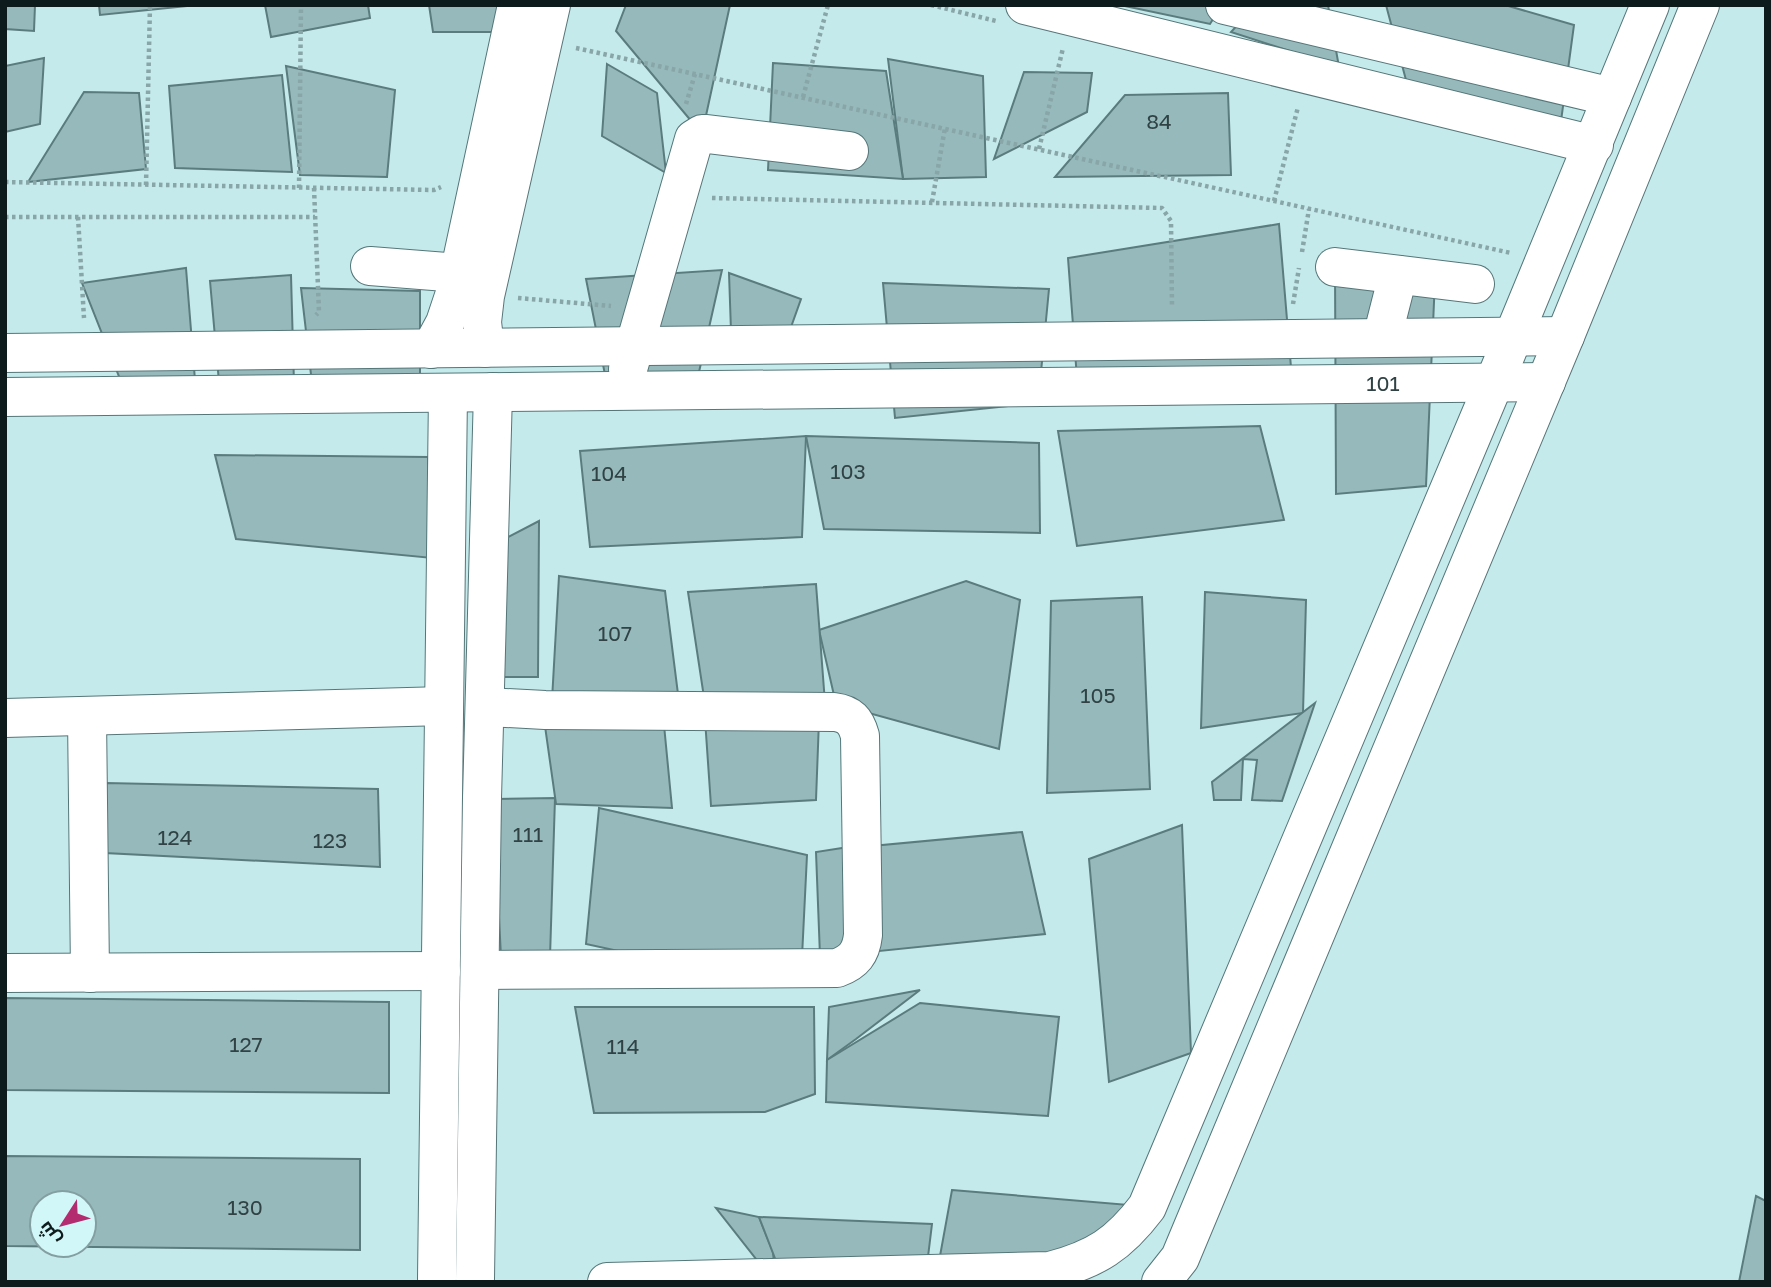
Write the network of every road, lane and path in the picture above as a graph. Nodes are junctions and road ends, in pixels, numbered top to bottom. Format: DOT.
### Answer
graph roads {
  1 [pos="150,5"];
  2 [pos="302,5"];
  3 [pos="517,5"];
  4 [pos="551,5"];
  5 [pos="828,5"];
  6 [pos="931,5"];
  7 [pos="1225,5"];
  8 [pos="1650,5"];
  9 [pos="1700,5"];
  10 [pos="1012,13"];
  11 [pos="1066,38"];
  12 [pos="565,45"];
  13 [pos="695,74"];
  14 [pos="1301,96"];
  15 [pos="803,97"];
  16 [pos="1612,97"];
  17 [pos="684,111"];
  18 [pos="944,128"];
  19 [pos="1594,145"];
  20 [pos="1039,149"];
  21 [pos="849,151"];
  22 [pos="5,182"];
  23 [pos="445,183"];
  24 [pos="146,185"];
  25 [pos="299,188"];
  26 [pos="313,188"];
  27 [pos="677,198"];
  28 [pos="1274,201"];
  29 [pos="932,202"];
  30 [pos="1309,208"];
  31 [pos="315,216"];
  32 [pos="5,217"];
  33 [pos="78,217"];
  34 [pos="1509,265"];
  35 [pos="370,266"];
  36 [pos="1335,267"];
  37 [pos="459,273"];
  38 [pos="1398,275"];
  39 [pos="1475,284"];
  40 [pos="520,285"];
  41 [pos="517,298"];
  42 [pos="613,307"];
  43 [pos="515,310"];
  44 [pos="308,321"];
  45 [pos="84,327"];
  46 [pos="1565,336"];
  47 [pos="1513,337"];
  48 [pos="1382,338"];
  49 [pos="1287,339"];
  50 [pos="1172,340"];
  51 [pos="635,346"];
  52 [pos="485,348"];
  53 [pos="431,349"];
  54 [pos="5,353"];
  55 [pos="1546,382"];
  56 [pos="1494,383"];
  57 [pos="622,391"];
  58 [pos="448,393"];
  59 [pos="493,393"];
  60 [pos="5,397"];
  61 [pos="444,706"];
  62 [pos="487,707"];
  63 [pos="87,716"];
  64 [pos="5,719"];
  65 [pos="481,970"];
  66 [pos="440,971"];
  67 [pos="90,972"];
  68 [pos="5,973"];
  69 [pos="435,1280"];
  70 [pos="477,1280"];
  71 [pos="607,1282"];
  72 [pos="1161,1282"];
  1 -- 24 [label="path"];
  2 -- 25 [label="path"];
  3 -- 37 [label="street"];
  4 -- 52 [label="street"];
  5 -- 15 [label="path"];
  6 -- 10 [label="path"];
  7 -- 16 [label="street"];
  8 -- 16 [label="street"];
  9 -- 46 [label="street"];
  10 -- 19 [label="street"];
  11 -- 20 [label="path"];
  12 -- 13 [label="path"];
  13 -- 15 [label="path"];
  13 -- 17 [label="path"];
  14 -- 28 [label="path"];
  15 -- 18 [label="path"];
  16 -- 19 [label="street"];
  18 -- 20 [label="path"];
  18 -- 29 [label="path"];
  19 -- 47 [label="street"];
  20 -- 28 [label="path"];
  21 -- 27 [label="street"];
  22 -- 24 [label="path"];
  23 -- 26 [label="path"];
  24 -- 25 [label="path"];
  25 -- 26 [label="path"];
  26 -- 31 [label="path"];
  27 -- 29 [label="path"];
  27 -- 51 [label="street"];
  28 -- 30 [label="path"];
  29 -- 50 [label="path"];
  30 -- 34 [label="path"];
  30 -- 49 [label="path"];
  31 -- 33 [label="path"];
  31 -- 44 [label="path"];
  32 -- 33 [label="path"];
  33 -- 45 [label="path"];
  35 -- 37 [label="street"];
  36 -- 38 [label="street"];
  37 -- 53 [label="street"];
  38 -- 39 [label="street"];
  38 -- 48 [label="street"];
  40 -- 41 [label="path"];
  41 -- 42 [label="path"];
  41 -- 43 [label="path"];
  46 -- 47 [label="street"];
  46 -- 55 [label="street"];
  47 -- 48 [label="street"];
  47 -- 56 [label="street"];
  48 -- 49 [label="street"];
  49 -- 50 [label="street"];
  50 -- 51 [label="street"];
  51 -- 52 [label="street"];
  51 -- 57 [label="street"];
  52 -- 53 [label="street"];
  53 -- 54 [label="street"];
  55 -- 56 [label="street"];
  55 -- 72 [label="street"];
  56 -- 57 [label="street"];
  56 -- 71 [label="street"];
  57 -- 59 [label="street"];
  58 -- 59 [label="street"];
  58 -- 60 [label="street"];
  58 -- 61 [label="street"];
  59 -- 62 [label="street"];
  61 -- 63 [label="street"];
  61 -- 66 [label="street"];
  62 -- 65 [label="street"];
  62 -- 65 [label="street"];
  63 -- 64 [label="street"];
  63 -- 67 [label="street"];
  65 -- 70 [label="street"];
  66 -- 67 [label="street"];
  66 -- 69 [label="street"];
  67 -- 68 [label="street"];
  69 -- 70 [label="street"];
}
